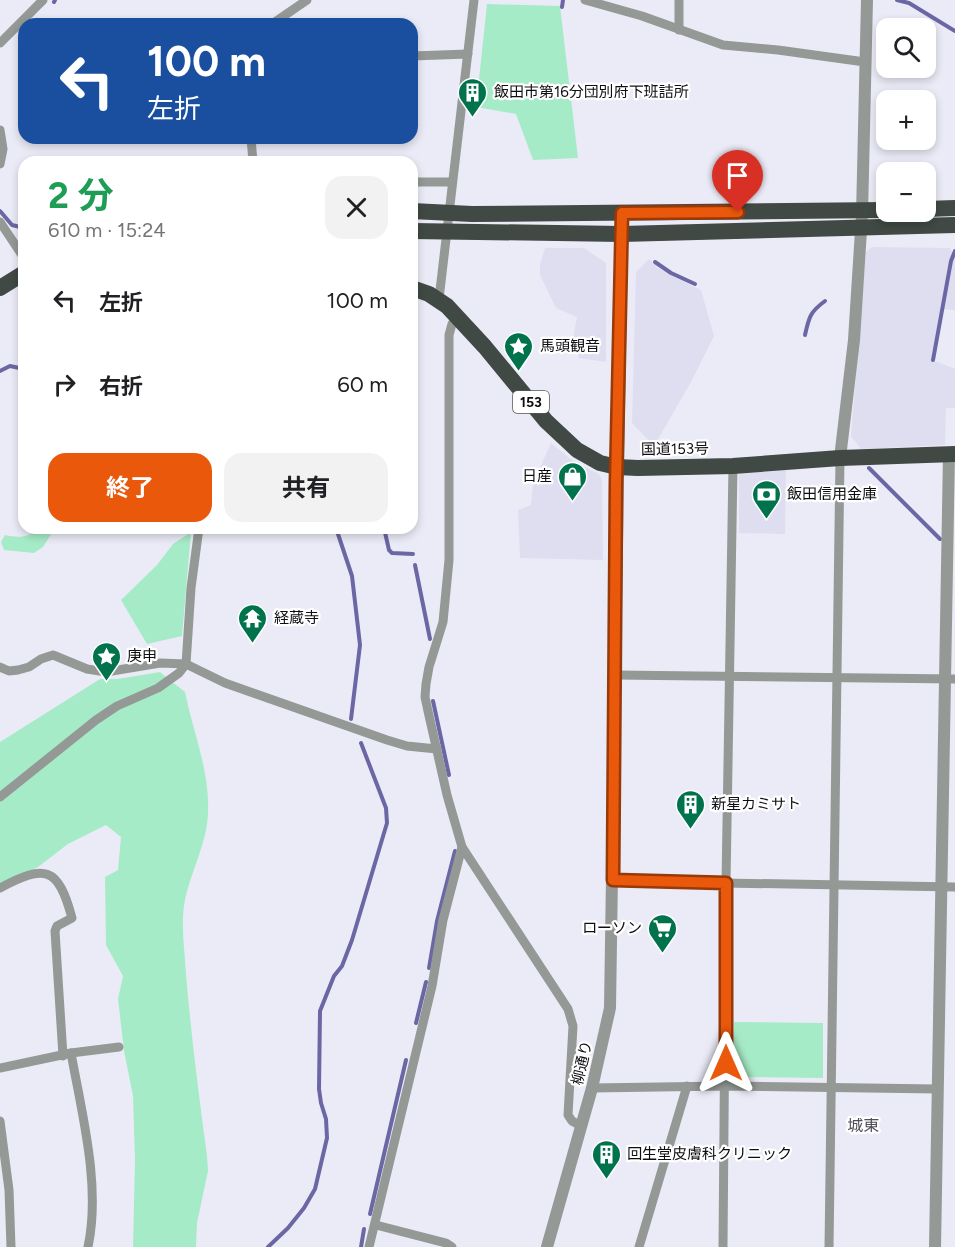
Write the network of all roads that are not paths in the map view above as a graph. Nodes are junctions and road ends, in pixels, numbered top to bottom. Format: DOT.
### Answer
graph roads {
  1 [pos="43,0"];
  2 [pos="307,0"];
  3 [pos="474,0"];
  4 [pos="585,0"];
  5 [pos="679,0"];
  6 [pos="867,0"];
  7 [pos="25,18"];
  8 [pos="281,18"];
  9 [pos="18,25"];
  10 [pos="679,30"];
  11 [pos="0,43"];
  12 [pos="468,54"];
  13 [pos="418,56"];
  14 [pos="865,62"];
  15 [pos="0,130"];
  16 [pos="0,164"];
  17 [pos="418,182"];
  18 [pos="452,185"];
  19 [pos="955,208"];
  20 [pos="936,209"];
  21 [pos="418,211"];
  22 [pos="876,212"];
  23 [pos="622,213"];
  24 [pos="852,218"];
  25 [pos="0,222"];
  26 [pos="955,225"];
  27 [pos="418,231"];
  28 [pos="622,234"];
  29 [pos="18,249"];
  30 [pos="18,277"];
  31 [pos="0,288"];
  32 [pos="18,288"];
  33 [pos="418,290"];
  34 [pos="0,297"];
  35 [pos="439,299"];
  36 [pos="459,318"];
  37 [pos="952,454"];
  38 [pos="840,458"];
  39 [pos="733,466"];
  40 [pos="617,467"];
  41 [pos="198,534"];
  42 [pos="186,664"];
  43 [pos="0,667"];
  44 [pos="615,675"];
  45 [pos="731,677"];
  46 [pos="837,679"];
  47 [pos="950,679"];
  48 [pos="437,749"];
  49 [pos="0,796"];
  50 [pos="462,847"];
  51 [pos="613,880"];
  52 [pos="726,883"];
  53 [pos="834,885"];
  54 [pos="941,887"];
  55 [pos="955,887"];
  56 [pos="0,888"];
  57 [pos="119,1047"];
  58 [pos="67,1055"];
  59 [pos="0,1068"];
  60 [pos="687,1086"];
  61 [pos="726,1086"];
  62 [pos="832,1087"];
  63 [pos="592,1088"];
  64 [pos="938,1089"];
  65 [pos="0,1121"];
  66 [pos="581,1126"];
  67 [pos="376,1225"];
  68 [pos="11,1247"];
  69 [pos="88,1247"];
  70 [pos="369,1247"];
  71 [pos="452,1247"];
  72 [pos="547,1247"];
  73 [pos="639,1247"];
  74 [pos="723,1247"];
  75 [pos="829,1247"];
  76 [pos="935,1247"];
  1 -- 7 [label="street"];
  2 -- 8 [label="street"];
  3 -- 12 [label="street"];
  4 -- 10 [label="street"];
  5 -- 10 [label="street"];
  6 -- 14 [label="street"];
  9 -- 11 [label="street"];
  10 -- 14 [label="street"];
  12 -- 13 [label="street"];
  12 -- 18 [label="street"];
  14 -- 38 [label="street"];
  15 -- 16 [label="street"];
  17 -- 18 [label="street"];
  18 -- 35 [label="street"];
  19 -- 20 [label="highway"];
  21 -- 23 [label="highway"];
  22 -- 24 [label="highway"];
  23 -- 24 [label="highway"];
  23 -- 28 [label="street, 柳通り"];
  24 -- 26 [label="highway"];
  24 -- 28 [label="highway"];
  25 -- 29 [label="street"];
  27 -- 28 [label="highway"];
  28 -- 40 [label="street, 柳通り"];
  30 -- 31 [label="highway"];
  32 -- 34 [label="highway"];
  33 -- 35 [label="highway, 153"];
  35 -- 36 [label="highway, 153"];
  36 -- 40 [label="highway, 国道153号 / 153"];
  36 -- 48 [label="street"];
  37 -- 38 [label="highway, 国道153号 / 153"];
  37 -- 47 [label="street"];
  38 -- 39 [label="highway, 国道153号 / 153"];
  38 -- 46 [label="street"];
  39 -- 40 [label="highway, 国道153号 / 153"];
  39 -- 45 [label="street"];
  40 -- 44 [label="street, 柳通り"];
  41 -- 42 [label="street"];
  42 -- 43 [label="street"];
  42 -- 48 [label="street"];
  42 -- 49 [label="street"];
  44 -- 45 [label="street"];
  44 -- 51 [label="street, 柳通り"];
  45 -- 46 [label="street"];
  45 -- 52 [label="street"];
  46 -- 47 [label="street"];
  46 -- 53 [label="street"];
  47 -- 54 [label="street"];
  48 -- 50 [label="street"];
  50 -- 66 [label="street"];
  50 -- 67 [label="street"];
  51 -- 52 [label="street"];
  51 -- 63 [label="street, 柳通り"];
  52 -- 53 [label="street"];
  52 -- 61 [label="street"];
  53 -- 54 [label="street"];
  53 -- 62 [label="street"];
  54 -- 55 [label="street"];
  54 -- 64 [label="street"];
  56 -- 58 [label="street"];
  57 -- 58 [label="street"];
  58 -- 59 [label="street"];
  58 -- 69 [label="street"];
  60 -- 61 [label="street"];
  60 -- 63 [label="street"];
  60 -- 73 [label="street"];
  61 -- 62 [label="street"];
  61 -- 74 [label="street"];
  62 -- 64 [label="street"];
  62 -- 75 [label="street"];
  63 -- 66 [label="street, 柳通り"];
  64 -- 76 [label="street"];
  65 -- 68 [label="street"];
  66 -- 72 [label="street, 柳通り"];
  67 -- 70 [label="street"];
  67 -- 71 [label="street"];
}
